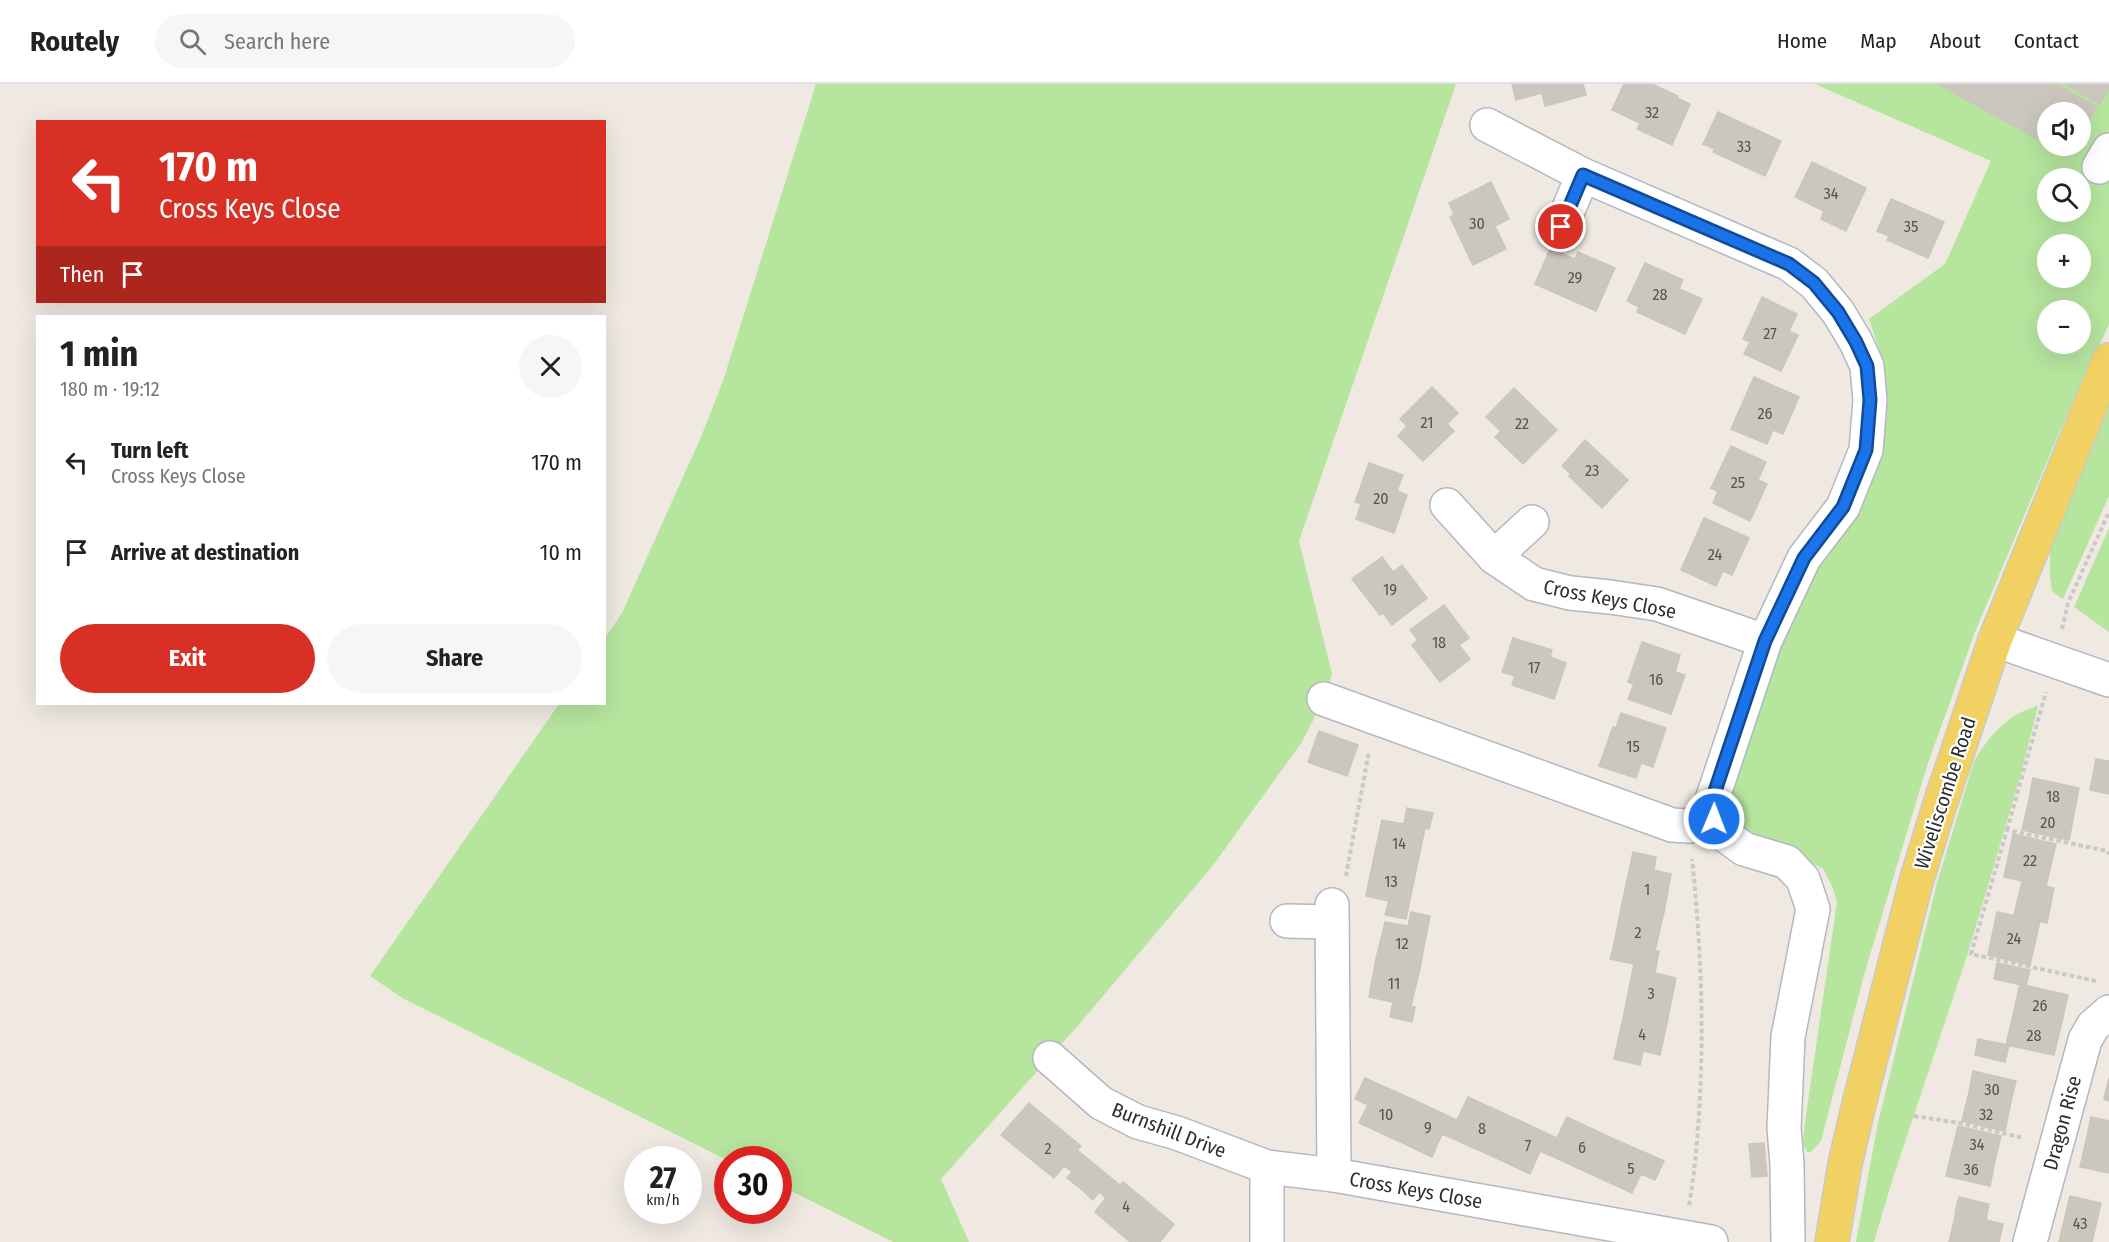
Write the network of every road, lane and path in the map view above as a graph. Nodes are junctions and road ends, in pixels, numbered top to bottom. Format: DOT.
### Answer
graph roads {
  1 [pos="1487,125"];
  2 [pos="1583,175"];
  3 [pos="1561,227"];
  4 [pos="2109,360"];
  5 [pos="1448,505"];
  6 [pos="2109,512"];
  7 [pos="1532,522"];
  8 [pos="1494,556"];
  9 [pos="1995,640"];
  10 [pos="1765,641"];
  11 [pos="2055,659"];
  12 [pos="2109,680"];
  13 [pos="1324,699"];
  14 [pos="1375,718"];
  15 [pos="1702,822"];
  16 [pos="2007,830"];
  17 [pos="2109,854"];
  18 [pos="1332,913"];
  19 [pos="1287,921"];
  20 [pos="2099,982"];
  21 [pos="2109,1012"];
  22 [pos="1050,1058"];
  23 [pos="1914,1116"];
  24 [pos="2056,1145"];
  25 [pos="1267,1167"];
  26 [pos="1334,1175"];
  27 [pos="1697,1240"];
  28 [pos="1267,1242"];
  29 [pos="1788,1242"];
  30 [pos="1832,1242"];
  31 [pos="2030,1242"];
  1 -- 2 [label="street"];
  2 -- 3 [label="street"];
  2 -- 10 [label="street"];
  4 -- 9 [label="main road, Wiveliscombe Road"];
  5 -- 8 [label="street, Cross Keys Close"];
  6 -- 11 [label="path"];
  7 -- 8 [label="street"];
  8 -- 10 [label="street, Cross Keys Close"];
  9 -- 11 [label="street"];
  9 -- 30 [label="main road, Wiveliscombe Road"];
  10 -- 15 [label="street"];
  11 -- 12 [label="street"];
  11 -- 16 [label="path"];
  13 -- 14 [label="street"];
  14 -- 15 [label="street"];
  14 -- 18 [label="path"];
  15 -- 27 [label="path"];
  15 -- 29 [label="street"];
  16 -- 17 [label="path"];
  16 -- 20 [label="path"];
  18 -- 19 [label="street"];
  18 -- 26 [label="street, Cross Keys Close"];
  21 -- 24 [label="street, Dragon Rise"];
  22 -- 25 [label="street, Burnshill Drive"];
  23 -- 24 [label="path"];
  24 -- 31 [label="street, Dragon Rise"];
  25 -- 26 [label="street, Burnshill Drive"];
  25 -- 28 [label="street"];
  26 -- 27 [label="street, Cross Keys Close"];
}
